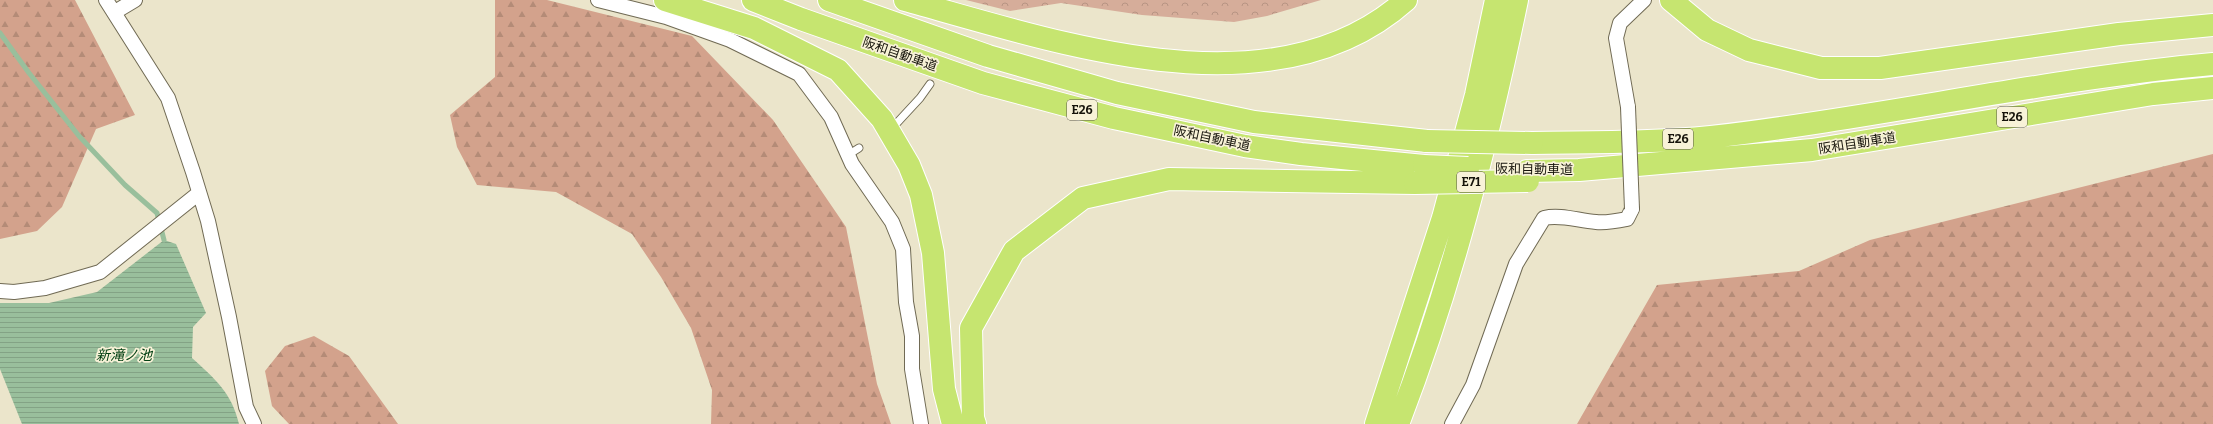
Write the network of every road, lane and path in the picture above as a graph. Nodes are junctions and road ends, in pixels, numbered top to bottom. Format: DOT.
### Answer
graph roads {
  1 [pos="106,0"];
  2 [pos="135,0"];
  3 [pos="598,0"];
  4 [pos="665,0"];
  5 [pos="753,0"];
  6 [pos="829,0"];
  7 [pos="905,0"];
  8 [pos="1406,0"];
  9 [pos="1496,0"];
  10 [pos="1517,0"];
  11 [pos="1644,0"];
  12 [pos="1671,0"];
  13 [pos="115,12"];
  14 [pos="2205,25"];
  15 [pos="2213,64"];
  16 [pos="930,84"];
  17 [pos="2213,88"];
  18 [pos="895,125"];
  19 [pos="1419,174"];
  20 [pos="193,197"];
  21 [pos="0,291"];
  22 [pos="254,424"];
  23 [pos="921,424"];
  24 [pos="953,424"];
  25 [pos="975,424"];
  26 [pos="1376,424"];
  27 [pos="1398,424"];
  28 [pos="1452,424"];
  1 -- 13 [label="street"];
  2 -- 13 [label="street"];
  3 -- 23 [label="street"];
  4 -- 24 [label="highway"];
  5 -- 19 [label="highway, 阪和自動車道 / E26"];
  6 -- 15 [label="highway, 阪和自動車道 / E26, bridge"];
  7 -- 8 [label="highway"];
  9 -- 26 [label="highway"];
  10 -- 27 [label="highway"];
  11 -- 28 [label="street, bridge"];
  12 -- 14 [label="highway"];
  13 -- 20 [label="street"];
  16 -- 18 [label="lane"];
  17 -- 19 [label="highway, 阪和自動車道 / E26, bridge"];
  19 -- 25 [label="highway"];
  20 -- 21 [label="street"];
  20 -- 22 [label="street"];
}
